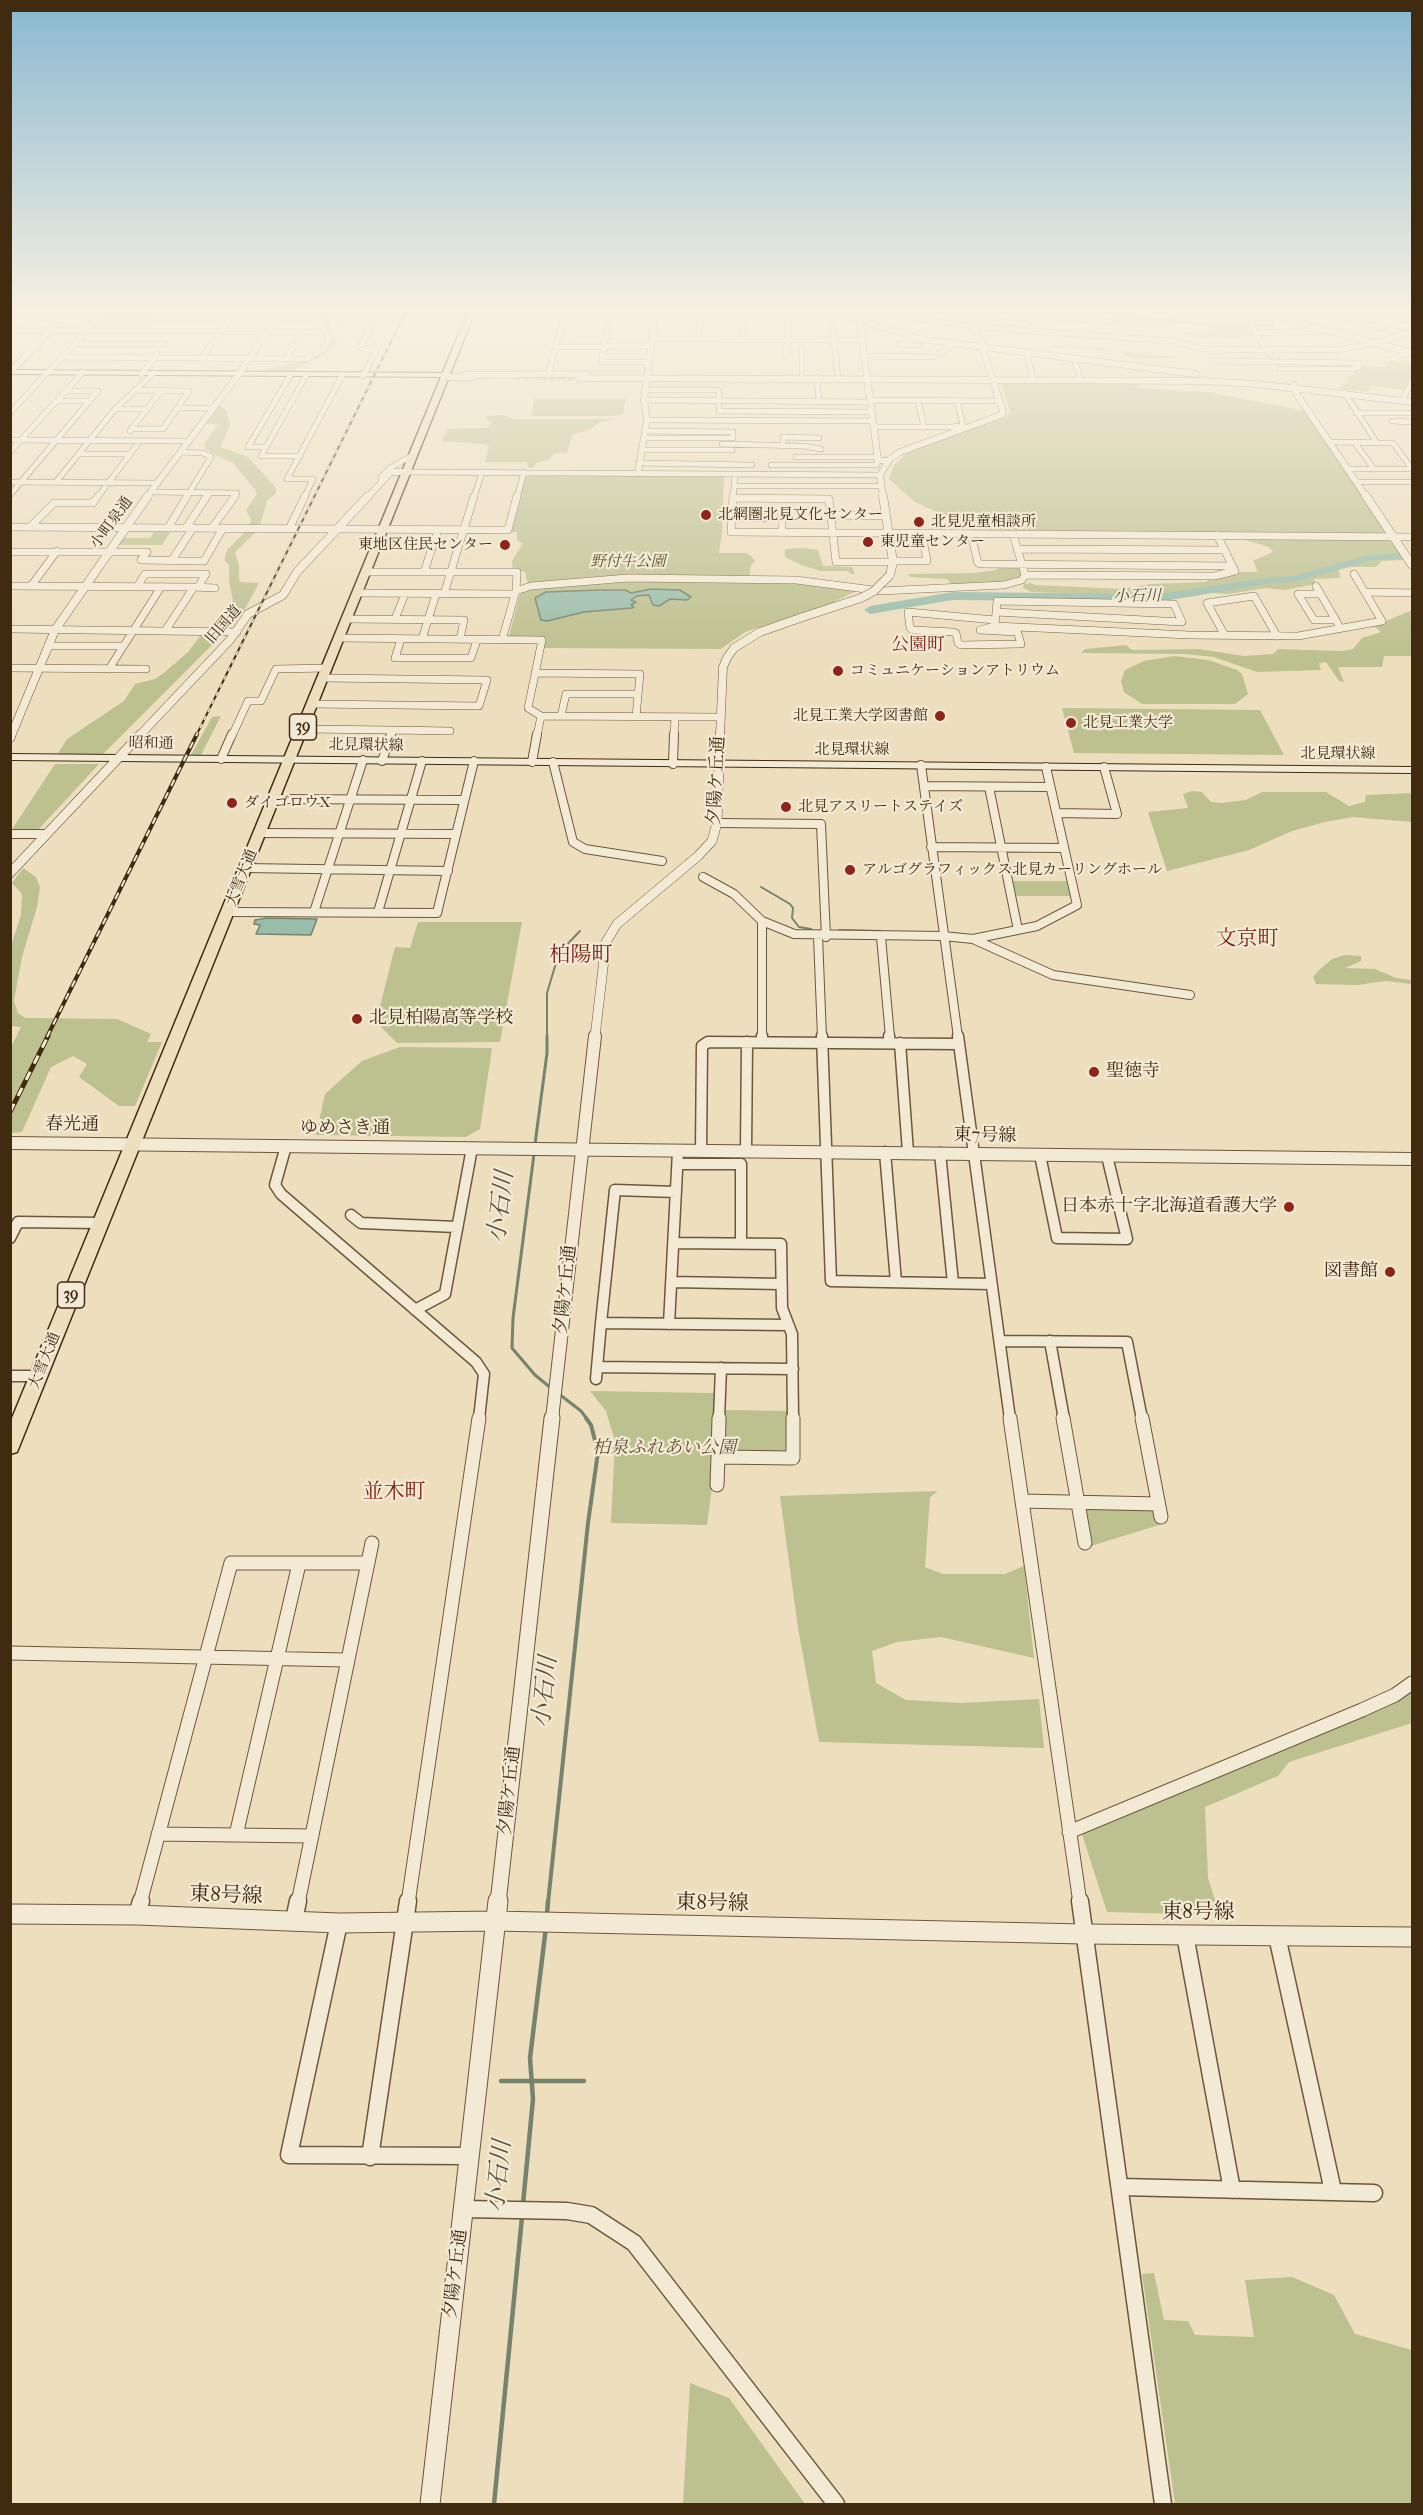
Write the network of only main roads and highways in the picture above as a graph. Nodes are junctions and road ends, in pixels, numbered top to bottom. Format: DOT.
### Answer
graph roads {
  1 [pos="425,426"];
  2 [pos="10,757"];
  3 [pos="290,760"];
  4 [pos="1413,770"];
  5 [pos="10,1447"];
  1 -- 3 [label="highway, 大雪大通 / 39"];
  2 -- 3 [label="main road, 昭和通"];
  3 -- 4 [label="main road, 北見環状線"];
  3 -- 5 [label="highway, 大雪大通 / 39"];
}
